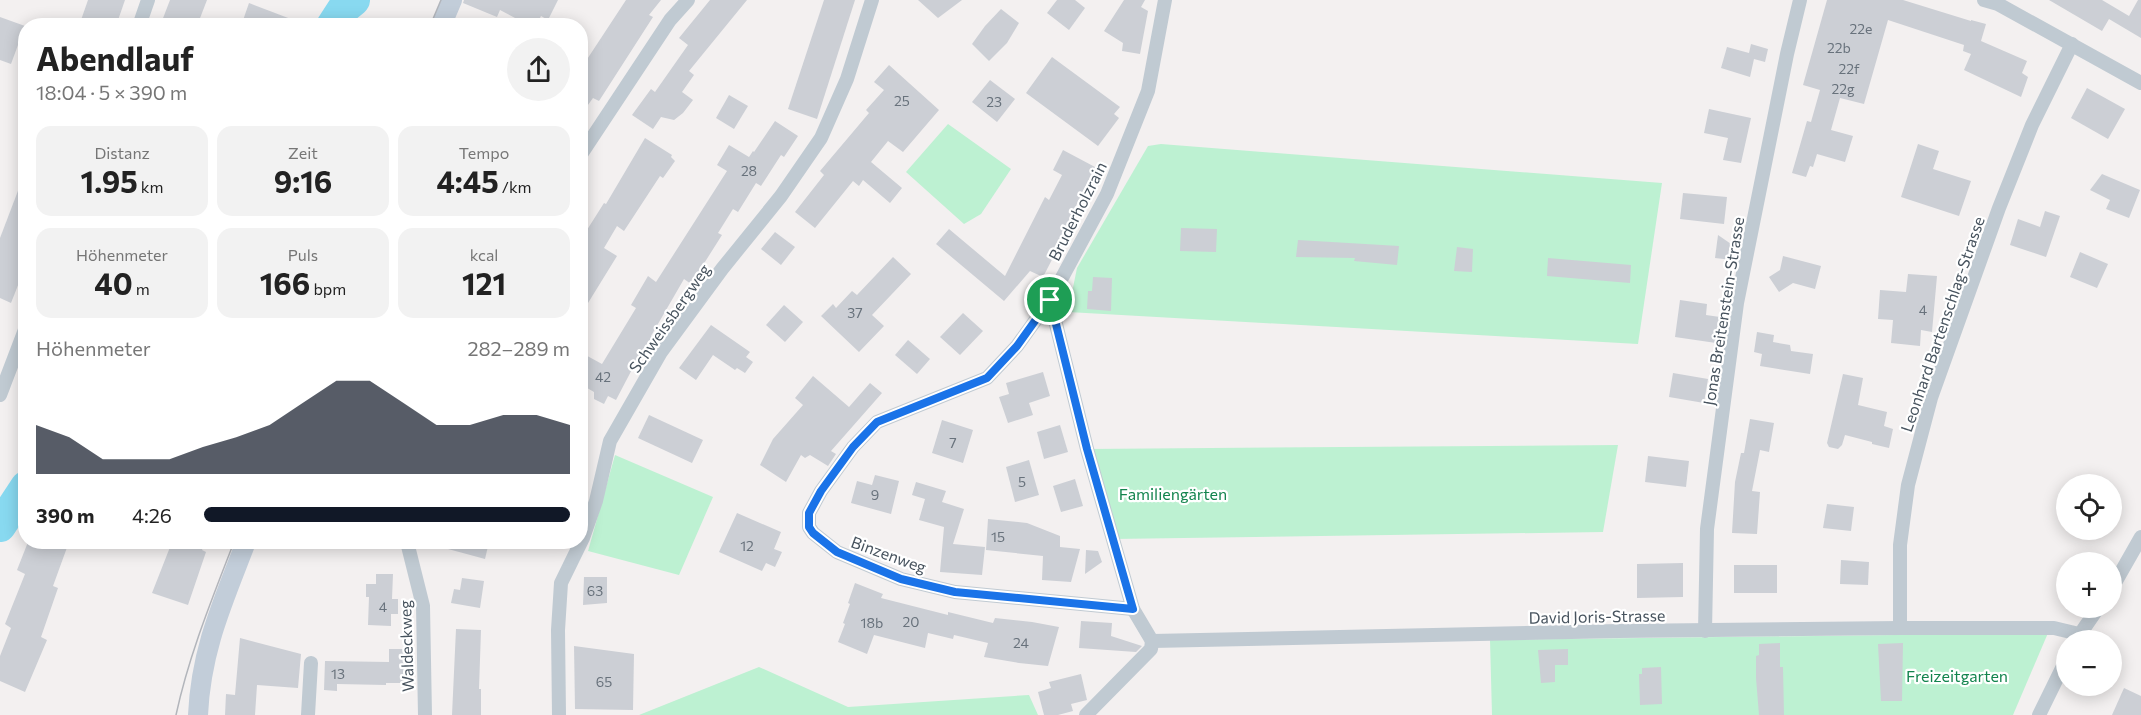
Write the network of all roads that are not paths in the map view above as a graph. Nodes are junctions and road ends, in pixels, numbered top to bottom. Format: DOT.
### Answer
graph roads {
  1 [pos="148,0"];
  2 [pos="452,0"];
  3 [pos="688,0"];
  4 [pos="872,0"];
  5 [pos="1165,0"];
  6 [pos="1800,0"];
  7 [pos="1984,0"];
  8 [pos="142,18"];
  9 [pos="444,18"];
  10 [pos="2072,44"];
  11 [pos="2141,83"];
  12 [pos="588,132"];
  13 [pos="1050,300"];
  14 [pos="18,348"];
  15 [pos="0,395"];
  16 [pos="588,526"];
  17 [pos="2141,537"];
  18 [pos="243,549"];
  19 [pos="410,549"];
  20 [pos="578,549"];
  21 [pos="2122,570"];
  22 [pos="1133,609"];
  23 [pos="1900,628"];
  24 [pos="2059,630"];
  25 [pos="1705,631"];
  26 [pos="1152,641"];
  27 [pos="311,663"];
  28 [pos="2056,680"];
  29 [pos="198,715"];
  30 [pos="308,715"];
  31 [pos="425,715"];
  32 [pos="559,715"];
  33 [pos="1086,715"];
  34 [pos="2039,715"];
  1 -- 8 [label="street"];
  2 -- 9 [label="main road"];
  3 -- 12 [label="street"];
  4 -- 16 [label="street, Schweissbergweg"];
  5 -- 13 [label="street, Bruderholzrain"];
  6 -- 25 [label="street, Jonas Breitenstein-Strasse"];
  7 -- 10 [label="street"];
  10 -- 11 [label="street"];
  10 -- 23 [label="street, Leonhard Bartenschlag-Strasse"];
  13 -- 22 [label="street"];
  13 -- 22 [label="street, Binzenweg"];
  14 -- 15 [label="street"];
  17 -- 21 [label="street"];
  18 -- 29 [label="main road"];
  19 -- 31 [label="street, Waldeckweg"];
  20 -- 32 [label="street, Schweissbergweg"];
  22 -- 26 [label="street"];
  23 -- 24 [label="street, David Joris-Strasse"];
  23 -- 25 [label="street, David Joris-Strasse"];
  25 -- 26 [label="street, David Joris-Strasse"];
  26 -- 33 [label="street"];
  27 -- 30 [label="street"];
  28 -- 34 [label="street"];
}
